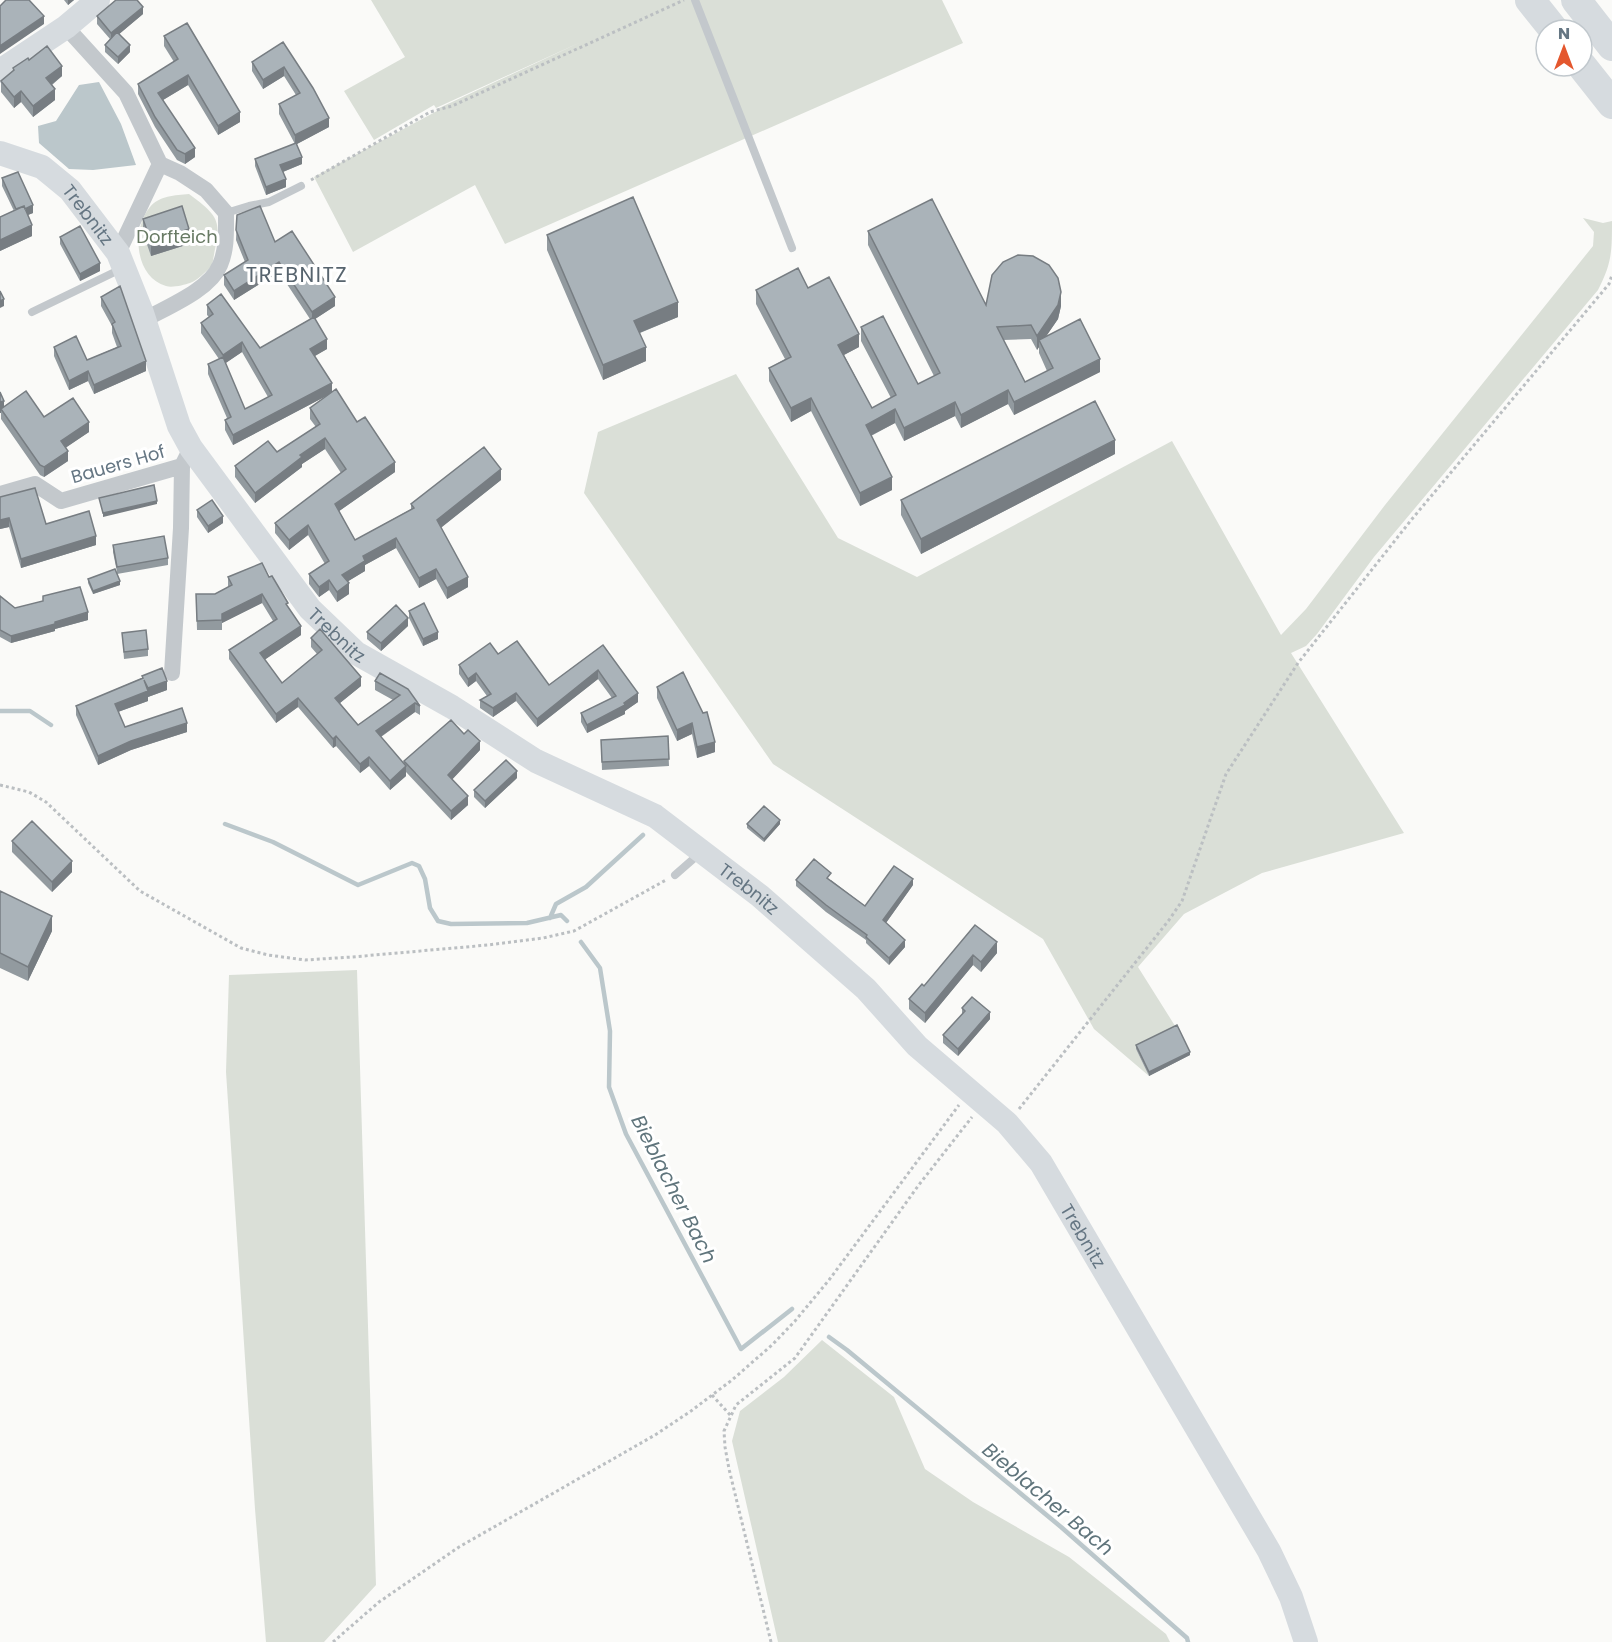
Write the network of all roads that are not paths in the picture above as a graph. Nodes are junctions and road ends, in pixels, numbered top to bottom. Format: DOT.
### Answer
graph roads {
  1 [pos="98,0"];
  2 [pos="695,0"];
  3 [pos="1530,0"];
  4 [pos="1576,0"];
  5 [pos="1544,18"];
  6 [pos="66,27"];
  7 [pos="1612,46"];
  8 [pos="0,71"];
  9 [pos="1591,78"];
  10 [pos="1612,104"];
  11 [pos="0,153"];
  12 [pos="160,165"];
  13 [pos="301,186"];
  14 [pos="226,213"];
  15 [pos="792,248"];
  16 [pos="121,260"];
  17 [pos="32,312"];
  18 [pos="144,320"];
  19 [pos="186,457"];
  20 [pos="0,494"];
  21 [pos="172,673"];
  22 [pos="701,851"];
  23 [pos="675,875"];
  24 [pos="1306,1642"];
  1 -- 6 [label="street"];
  2 -- 15 [label="lane"];
  3 -- 5 [label="highway"];
  4 -- 7 [label="highway"];
  6 -- 8 [label="street"];
  6 -- 12 [label="street"];
  9 -- 10 [label="highway"];
  11 -- 16 [label="street, Trebnitz"];
  12 -- 14 [label="street"];
  12 -- 16 [label="street, Trebnitz"];
  13 -- 14 [label="lane"];
  14 -- 18 [label="street"];
  16 -- 17 [label="lane"];
  16 -- 18 [label="street, Trebnitz"];
  18 -- 19 [label="street, Trebnitz"];
  19 -- 20 [label="street, Bauers Hof"];
  19 -- 21 [label="street"];
  19 -- 22 [label="street, Trebnitz"];
  22 -- 23 [label="lane"];
  22 -- 24 [label="street, Trebnitz"];
}
